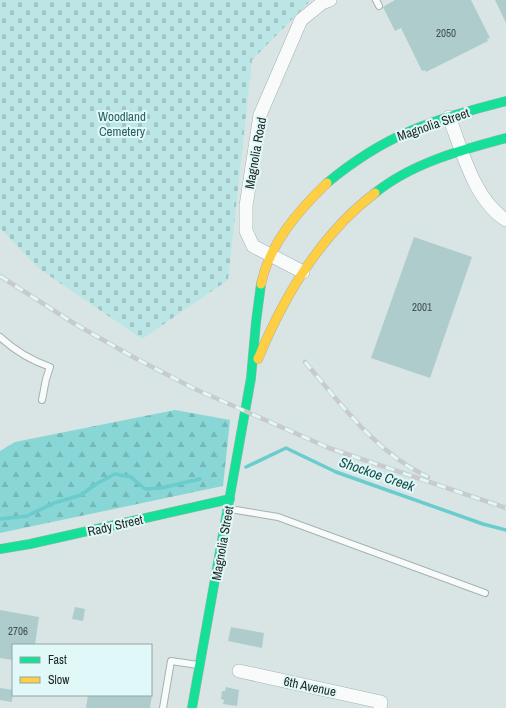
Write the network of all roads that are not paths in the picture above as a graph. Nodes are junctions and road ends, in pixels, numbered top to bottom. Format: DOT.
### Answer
graph roads {
  1 [pos="330,0"];
  2 [pos="506,101"];
  3 [pos="449,117"];
  4 [pos="506,138"];
  5 [pos="462,150"];
  6 [pos="506,220"];
  7 [pos="271,257"];
  8 [pos="303,272"];
  9 [pos="0,337"];
  10 [pos="251,378"];
  11 [pos="42,400"];
  12 [pos="230,499"];
  13 [pos="228,509"];
  14 [pos="0,549"];
  15 [pos="485,593"];
  16 [pos="200,665"];
  17 [pos="239,671"];
  18 [pos="380,705"];
  19 [pos="163,708"];
  20 [pos="192,708"];
  1 -- 7 [label="street, Magnolia Road"];
  2 -- 3 [label="main road, Magnolia Street"];
  3 -- 5 [label="street"];
  3 -- 7 [label="main road, Magnolia Street"];
  4 -- 5 [label="main road, Magnolia Street"];
  5 -- 6 [label="street"];
  5 -- 8 [label="main road, Magnolia Street"];
  7 -- 8 [label="street, Magnolia Road"];
  7 -- 10 [label="main road, Magnolia Street"];
  8 -- 10 [label="main road, Magnolia Street"];
  9 -- 11 [label="lane"];
  10 -- 12 [label="main road, Magnolia Street"];
  12 -- 13 [label="main road, Magnolia Street"];
  12 -- 14 [label="main road, Rady Street"];
  13 -- 15 [label="lane"];
  13 -- 16 [label="main road, Magnolia Street"];
  16 -- 19 [label="lane"];
  16 -- 20 [label="main road, Magnolia Street"];
  17 -- 18 [label="street, 6th Avenue"];
}
